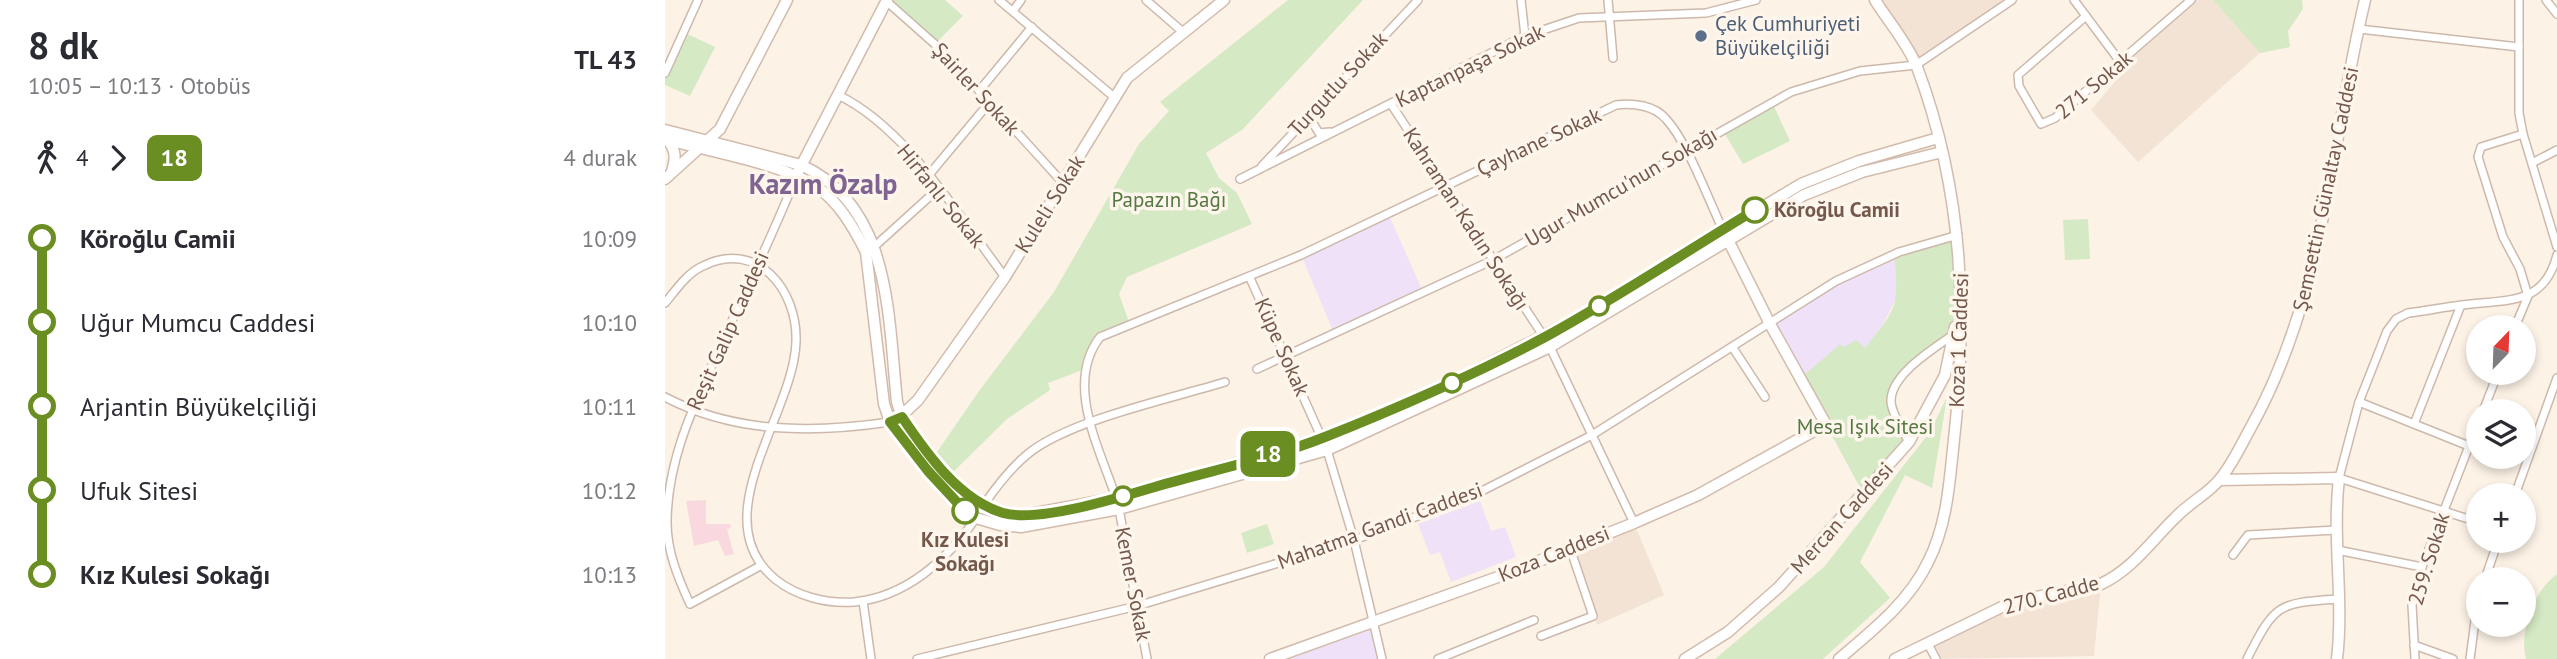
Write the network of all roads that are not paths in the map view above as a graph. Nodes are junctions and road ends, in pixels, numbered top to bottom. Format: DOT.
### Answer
graph roads {
  1 [pos="698,0"];
  2 [pos="787,0"];
  3 [pos="887,0"];
  4 [pos="999,0"];
  5 [pos="1021,0"];
  6 [pos="1146,0"];
  7 [pos="1224,0"];
  8 [pos="1418,0"];
  9 [pos="1521,0"];
  10 [pos="1608,0"];
  11 [pos="1756,0"];
  12 [pos="1875,0"];
  13 [pos="2011,0"];
  14 [pos="2074,0"];
  15 [pos="2191,0"];
  16 [pos="2365,0"];
  17 [pos="2519,0"];
  18 [pos="2546,0"];
  19 [pos="1013,11"];
  20 [pos="2557,14"];
  21 [pos="1610,15"];
  22 [pos="2085,16"];
  23 [pos="1032,27"];
  24 [pos="2359,29"];
  25 [pos="1184,33"];
  26 [pos="1525,36"];
  27 [pos="2519,47"];
  28 [pos="1613,58"];
  29 [pos="2121,63"];
  30 [pos="1916,65"];
  31 [pos="665,73"];
  32 [pos="979,91"];
  33 [pos="838,95"];
  34 [pos="1114,97"];
  35 [pos="1321,100"];
  36 [pos="989,103"];
  37 [pos="1391,104"];
  38 [pos="1338,130"];
  39 [pos="2523,134"];
  40 [pos="666,136"];
  41 [pos="1938,138"];
  42 [pos="710,141"];
  43 [pos="701,149"];
  44 [pos="1685,149"];
  45 [pos="2557,150"];
  46 [pos="1942,152"];
  47 [pos="2532,163"];
  48 [pos="801,165"];
  49 [pos="1260,169"];
  50 [pos="668,176"];
  51 [pos="928,176"];
  52 [pos="796,177"];
  53 [pos="1240,179"];
  54 [pos="1063,183"];
  55 [pos="1445,187"];
  56 [pos="938,190"];
  57 [pos="1723,230"];
  58 [pos="1959,235"];
  59 [pos="1728,241"];
  60 [pos="875,246"];
  61 [pos="2557,247"];
  62 [pos="2557,255"];
  63 [pos="1493,260"];
  64 [pos="756,265"];
  65 [pos="1005,277"];
  66 [pos="1250,278"];
  67 [pos="2528,296"];
  68 [pos="1959,299"];
  69 [pos="665,303"];
  70 [pos="2461,305"];
  71 [pos="2520,315"];
  72 [pos="1770,324"];
  73 [pos="1954,334"];
  74 [pos="1100,337"];
  75 [pos="1544,337"];
  76 [pos="1550,347"];
  77 [pos="1733,348"];
  78 [pos="1286,356"];
  79 [pos="1257,369"];
  80 [pos="2557,378"];
  81 [pos="1225,382"];
  82 [pos="665,397"];
  83 [pos="1765,397"];
  84 [pos="2359,402"];
  85 [pos="693,409"];
  86 [pos="902,417"];
  87 [pos="1824,421"];
  88 [pos="890,422"];
  89 [pos="1092,423"];
  90 [pos="2414,424"];
  91 [pos="771,428"];
  92 [pos="1592,435"];
  93 [pos="1322,438"];
  94 [pos="1909,442"];
  95 [pos="2466,445"];
  96 [pos="1327,450"];
  97 [pos="2466,454"];
  98 [pos="2339,478"];
  99 [pos="2220,480"];
  100 [pos="2519,483"];
  101 [pos="1116,498"];
  102 [pos="983,506"];
  103 [pos="1119,509"];
  104 [pos="2444,510"];
  105 [pos="976,518"];
  106 [pos="2466,518"];
  107 [pos="1634,523"];
  108 [pos="2336,530"];
  109 [pos="1354,540"];
  110 [pos="1570,548"];
  111 [pos="2337,550"];
  112 [pos="2233,555"];
  113 [pos="760,566"];
  114 [pos="2422,567"];
  115 [pos="2338,599"];
  116 [pos="863,601"];
  117 [pos="1137,606"];
  118 [pos="1534,620"];
  119 [pos="1374,622"];
  120 [pos="1541,636"];
  121 [pos="2473,637"];
  122 [pos="1928,644"];
  123 [pos="2414,645"];
  124 [pos="871,659"];
  125 [pos="917,659"];
  126 [pos="1147,659"];
  127 [pos="1270,659"];
  128 [pos="1382,659"];
  129 [pos="1438,659"];
  130 [pos="1685,659"];
  131 [pos="1839,659"];
  132 [pos="1895,659"];
  133 [pos="1936,659"];
  134 [pos="2247,659"];
  135 [pos="2337,659"];
  136 [pos="2415,659"];
  137 [pos="2453,659"];
  138 [pos="2470,659"];
  1 -- 31 [label="street"];
  2 -- 42 [label="main road"];
  3 -- 32 [label="street, Şairler Sokak"];
  3 -- 33 [label="main road, Reşit Galip Caddesi"];
  4 -- 19 [label="street"];
  5 -- 19 [label="street"];
  6 -- 25 [label="street"];
  7 -- 25 [label="main road, Kuleli Sokak"];
  8 -- 35 [label="street, Turgutlu Sokak"];
  9 -- 26 [label="street"];
  10 -- 21 [label="street"];
  11 -- 21 [label="street, Kaptanpaşa Sokak"];
  12 -- 30 [label="main road, Koza 1 Caddesi"];
  13 -- 30 [label="street"];
  14 -- 22 [label="street"];
  15 -- 29 [label="street, 271 Sokak"];
  16 -- 24 [label="main road, Şemsettin Günaltay Caddesi"];
  17 -- 27 [label="street"];
  18 -- 20 [label="street"];
  19 -- 23 [label="street"];
  21 -- 26 [label="street, Kaptanpaşa Sokak"];
  21 -- 28 [label="street"];
  22 -- 29 [label="street"];
  22 -- 29 [label="street, 271 Sokak"];
  23 -- 32 [label="street"];
  23 -- 34 [label="street"];
  24 -- 27 [label="street"];
  24 -- 99 [label="main road, Şemsettin Günaltay Caddesi"];
  25 -- 34 [label="main road, Kuleli Sokak"];
  26 -- 37 [label="street, Kaptanpaşa Sokak"];
  27 -- 39 [label="street"];
  30 -- 41 [label="main road, Koza 1 Caddesi"];
  30 -- 44 [label="street, Ugur Mumcu'nun Sokağı"];
  32 -- 36 [label="street, Şairler Sokak"];
  33 -- 48 [label="main road, Reşit Galip Caddesi"];
  33 -- 51 [label="street, Hirfanlı Sokak"];
  34 -- 54 [label="main road, Kuleli Sokak"];
  35 -- 38 [label="street"];
  35 -- 49 [label="street, Turgutlu Sokak"];
  36 -- 51 [label="street"];
  36 -- 54 [label="street, Şairler Sokak"];
  37 -- 38 [label="street, Kaptanpaşa Sokak"];
  37 -- 55 [label="street, Kahraman Kadın Sokağı"];
  38 -- 49 [label="street, Kaptanpaşa Sokak"];
  39 -- 47 [label="street"];
  39 -- 67 [label="street"];
  40 -- 42 [label="main road"];
  40 -- 43 [label="main road"];
  40 -- 50 [label="main road"];
  41 -- 46 [label="main road, Koza 1 Caddesi"];
  41 -- 57 [label="main road"];
  42 -- 43 [label="main road"];
  42 -- 48 [label="main road"];
  43 -- 50 [label="main road"];
  43 -- 52 [label="main road"];
  44 -- 55 [label="street, Çayhane Sokak"];
  44 -- 57 [label="street, Çayhane Sokak"];
  44 -- 63 [label="street, Ugur Mumcu'nun Sokağı"];
  45 -- 47 [label="street"];
  46 -- 58 [label="main road, Koza 1 Caddesi"];
  46 -- 59 [label="main road"];
  47 -- 61 [label="street"];
  48 -- 52 [label="main road, Reşit Galip Caddesi"];
  48 -- 60 [label="main road"];
  49 -- 53 [label="street, Kaptanpaşa Sokak"];
  51 -- 56 [label="street, Hirfanlı Sokak"];
  52 -- 64 [label="street, Reşit Galip Caddesi"];
  52 -- 88 [label="main road"];
  54 -- 65 [label="main road, Kuleli Sokak"];
  55 -- 63 [label="street, Kahraman Kadın Sokağı"];
  55 -- 66 [label="street, Çayhane Sokak"];
  56 -- 60 [label="street"];
  56 -- 65 [label="street, Hirfanlı Sokak"];
  57 -- 59 [label="main road, Çayhane Sokak"];
  57 -- 75 [label="main road"];
  58 -- 68 [label="main road, Koza 1 Caddesi"];
  58 -- 72 [label="street, Mahatma Gandi Caddesi"];
  59 -- 72 [label="main road, Çayhane Sokak"];
  59 -- 76 [label="main road"];
  60 -- 86 [label="main road"];
  62 -- 67 [label="street"];
  63 -- 75 [label="street, Kahraman Kadın Sokağı"];
  63 -- 78 [label="street, Ugur Mumcu'nun Sokağı"];
  64 -- 69 [label="street"];
  64 -- 85 [label="street, Reşit Galip Caddesi"];
  64 -- 91 [label="street"];
  65 -- 86 [label="main road, Kuleli Sokak"];
  66 -- 74 [label="street, Çayhane Sokak"];
  66 -- 78 [label="street, Küpe Sokak"];
  67 -- 70 [label="street"];
  67 -- 71 [label="street"];
  68 -- 73 [label="main road, Mercan Caddesi"];
  68 -- 131 [label="main road, Koza 1 Caddesi"];
  70 -- 84 [label="street"];
  70 -- 90 [label="street"];
  72 -- 77 [label="street, Mahatma Gandi Caddesi"];
  72 -- 87 [label="main road, Çayhane Sokak"];
  73 -- 94 [label="main road, Mercan Caddesi"];
  73 -- 94 [label="street"];
  74 -- 89 [label="street, Kemer Sokak"];
  75 -- 76 [label="main road, Kahraman Kadın Sokağı"];
  75 -- 93 [label="main road"];
  76 -- 92 [label="street, Kahraman Kadın Sokağı"];
  76 -- 96 [label="main road"];
  77 -- 83 [label="street"];
  77 -- 92 [label="street, Mahatma Gandi Caddesi"];
  78 -- 79 [label="street, Ugur Mumcu'nun Sokağı"];
  78 -- 93 [label="street, Küpe Sokak"];
  80 -- 100 [label="street"];
  81 -- 89 [label="street"];
  82 -- 85 [label="street"];
  84 -- 90 [label="street"];
  84 -- 98 [label="street"];
  85 -- 91 [label="street"];
  85 -- 113 [label="street, Reşit Galip Caddesi"];
  86 -- 88 [label="main road, Kuleli Sokak"];
  86 -- 102 [label="main road"];
  87 -- 107 [label="main road, Koza Caddesi"];
  88 -- 91 [label="street"];
  88 -- 105 [label="main road"];
  89 -- 101 [label="street, Kemer Sokak"];
  89 -- 102 [label="street"];
  90 -- 95 [label="street"];
  91 -- 113 [label="street"];
  92 -- 107 [label="street, Kahraman Kadın Sokağı"];
  92 -- 109 [label="street, Mahatma Gandi Caddesi"];
  93 -- 96 [label="street, Küpe Sokak"];
  93 -- 101 [label="main road"];
  94 -- 130 [label="main road, Mercan Caddesi"];
  96 -- 103 [label="main road"];
  96 -- 109 [label="street, Küpe Sokak"];
  97 -- 104 [label="street, 259. Sokak"];
  98 -- 99 [label="main road"];
  98 -- 104 [label="street"];
  98 -- 108 [label="main road"];
  99 -- 122 [label="main road, 270. Cadde"];
  101 -- 102 [label="main road"];
  101 -- 103 [label="main road"];
  103 -- 105 [label="main road"];
  103 -- 117 [label="street, Kemer Sokak"];
  104 -- 106 [label="street"];
  104 -- 114 [label="street, 259. Sokak"];
  105 -- 116 [label="street"];
  107 -- 110 [label="main road, Koza Caddesi"];
  108 -- 111 [label="main road"];
  108 -- 112 [label="street"];
  109 -- 117 [label="street, Mahatma Gandi Caddesi"];
  109 -- 119 [label="street, Küpe Sokak"];
  110 -- 119 [label="main road, Koza Caddesi"];
  110 -- 120 [label="street"];
  111 -- 114 [label="street"];
  111 -- 115 [label="main road"];
  113 -- 116 [label="street"];
  114 -- 123 [label="street, 259. Sokak"];
  115 -- 134 [label="street"];
  115 -- 135 [label="main road"];
  116 -- 124 [label="street"];
  117 -- 125 [label="street, Mahatma Gandi Caddesi"];
  117 -- 126 [label="street, Kemer Sokak"];
  118 -- 129 [label="street"];
  119 -- 127 [label="main road, Koza Caddesi"];
  119 -- 128 [label="street, Küpe Sokak"];
  121 -- 138 [label="street"];
  122 -- 132 [label="main road, 270. Cadde"];
  122 -- 133 [label="street"];
  123 -- 136 [label="street, 259. Sokak"];
  123 -- 137 [label="street"];
}
